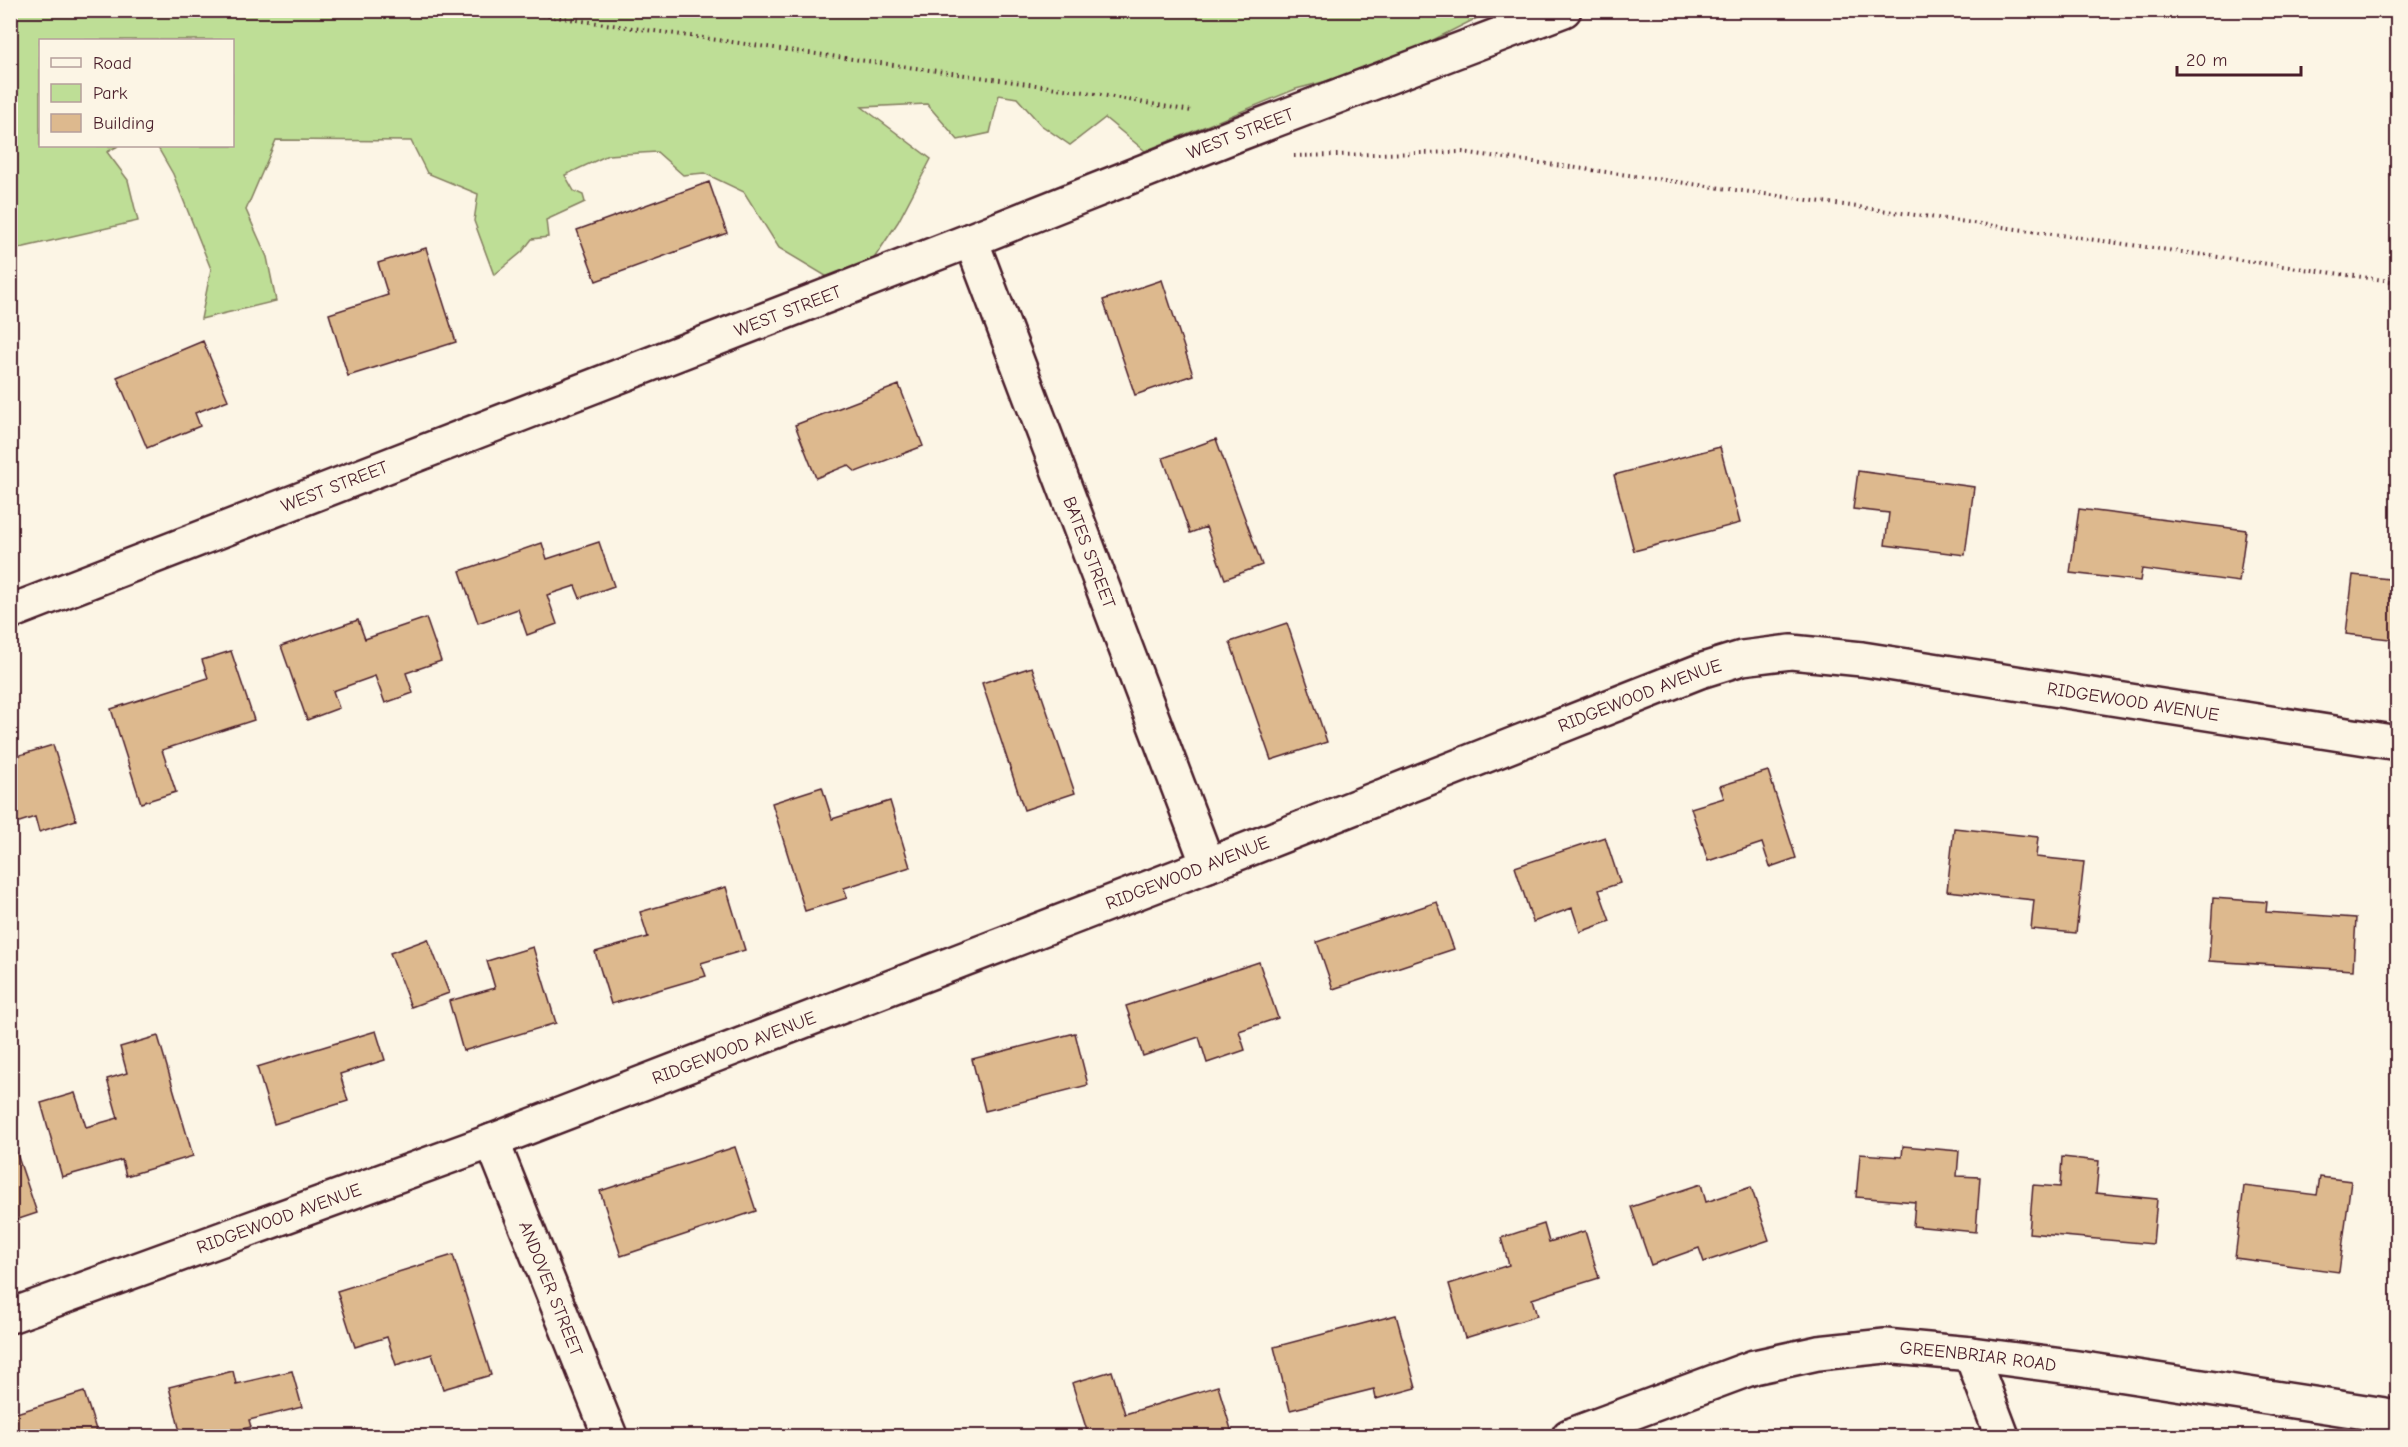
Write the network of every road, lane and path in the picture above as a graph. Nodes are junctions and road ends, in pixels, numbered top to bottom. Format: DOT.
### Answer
graph roads {
  1 [pos="506,10"];
  2 [pos="1564,10"];
  3 [pos="1238,134"];
  4 [pos="971,240"];
  5 [pos="2397,282"];
  6 [pos="10,612"];
  7 [pos="2397,743"];
  8 [pos="1208,864"];
  9 [pos="492,1141"];
  10 [pos="10,1316"];
  11 [pos="1971,1354"];
  12 [pos="2397,1417"];
  13 [pos="610,1437"];
  14 [pos="1569,1437"];
  15 [pos="2002,1437"];
  1 -- 3 [label="path"];
  2 -- 3 [label="street, WEST STREET"];
  3 -- 4 [label="street, WEST STREET"];
  3 -- 5 [label="path"];
  4 -- 6 [label="street, WEST STREET"];
  4 -- 8 [label="street, BATES STREET"];
  7 -- 8 [label="street, RIDGEWOOD AVENUE"];
  8 -- 9 [label="street, RIDGEWOOD AVENUE"];
  9 -- 10 [label="street, RIDGEWOOD AVENUE"];
  9 -- 13 [label="street, ANDOVER STREET"];
  11 -- 12 [label="street, GREENBRIAR ROAD"];
  11 -- 14 [label="street, GREENBRIAR ROAD"];
  11 -- 15 [label="street"];
}
